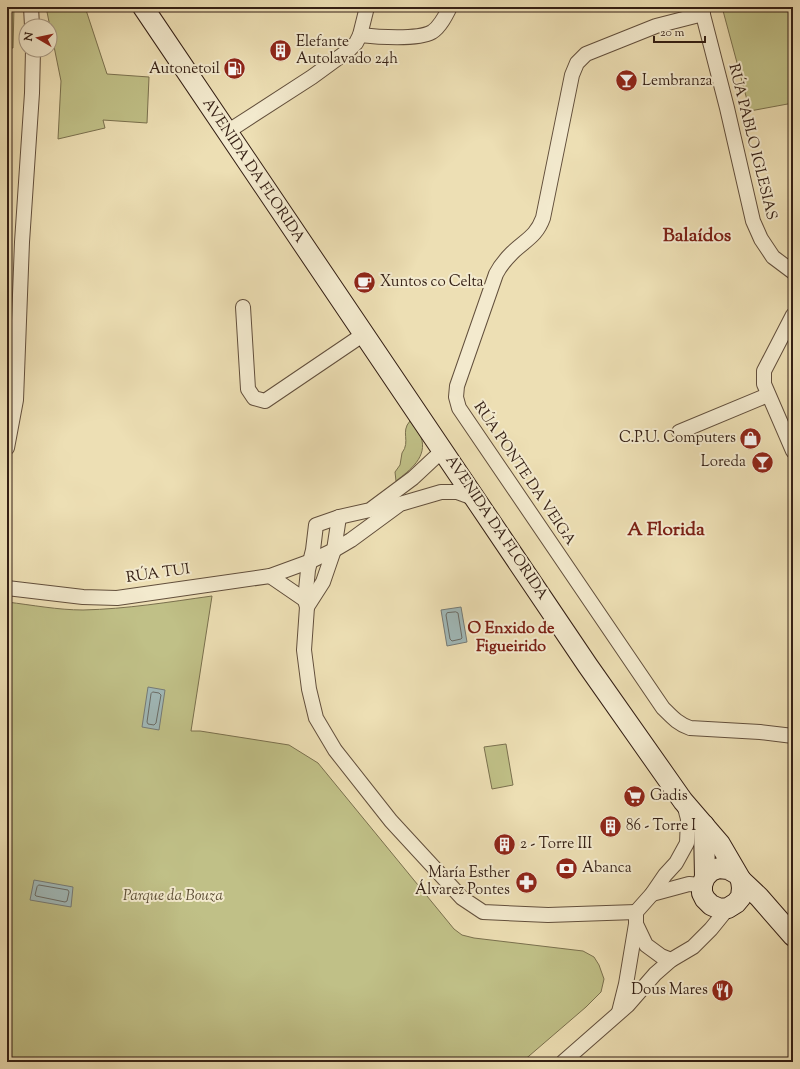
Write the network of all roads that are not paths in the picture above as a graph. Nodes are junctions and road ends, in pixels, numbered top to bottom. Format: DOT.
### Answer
graph roads {
  1 [pos="31,7"];
  2 [pos="143,7"];
  3 [pos="367,7"];
  4 [pos="450,7"];
  5 [pos="702,11"];
  6 [pos="32,18"];
  7 [pos="360,35"];
  8 [pos="33,58"];
  9 [pos="227,132"];
  10 [pos="793,272"];
  11 [pos="243,307"];
  12 [pos="793,315"];
  13 [pos="364,334"];
  14 [pos="768,395"];
  15 [pos="679,432"];
  16 [pos="7,448"];
  17 [pos="443,450"];
  18 [pos="793,451"];
  19 [pos="413,478"];
  20 [pos="476,500"];
  21 [pos="400,504"];
  22 [pos="339,517"];
  23 [pos="334,550"];
  24 [pos="311,561"];
  25 [pos="270,576"];
  26 [pos="7,588"];
  27 [pos="306,603"];
  28 [pos="793,736"];
  29 [pos="683,801"];
  30 [pos="704,825"];
  31 [pos="739,877"];
  32 [pos="703,881"];
  33 [pos="652,894"];
  34 [pos="732,906"];
  35 [pos="772,912"];
  36 [pos="636,918"];
  37 [pos="793,936"];
  38 [pos="671,960"];
  39 [pos="619,1012"];
  40 [pos="563,1062"];
  1 -- 6 [label="street"];
  2 -- 9 [label="main road, AVENIDA DA FLORIDA"];
  3 -- 7 [label="street"];
  4 -- 7 [label="street"];
  5 -- 10 [label="street, RÚA PABLO IGLESIAS"];
  5 -- 28 [label="street, RÚA PONTE DA VEIGA"];
  7 -- 9 [label="street"];
  8 -- 16 [label="street"];
  9 -- 13 [label="main road, AVENIDA DA FLORIDA"];
  11 -- 13 [label="street"];
  12 -- 14 [label="street"];
  13 -- 17 [label="main road, AVENIDA DA FLORIDA"];
  14 -- 15 [label="street"];
  14 -- 18 [label="street"];
  17 -- 19 [label="street, RÚA TUI"];
  17 -- 20 [label="main road, AVENIDA DA FLORIDA"];
  19 -- 21 [label="street, RÚA TUI"];
  19 -- 22 [label="street, RÚA TUI"];
  20 -- 21 [label="street, RÚA TUI"];
  20 -- 29 [label="main road, AVENIDA DA FLORIDA"];
  21 -- 23 [label="street, RÚA TUI"];
  22 -- 23 [label="street"];
  22 -- 24 [label="street, RÚA TUI"];
  23 -- 24 [label="street, RÚA TUI"];
  23 -- 27 [label="street"];
  24 -- 25 [label="street, RÚA TUI"];
  24 -- 27 [label="street"];
  25 -- 26 [label="street, RÚA TUI"];
  25 -- 27 [label="street"];
  27 -- 36 [label="street"];
  29 -- 30 [label="main road, AVENIDA DA FLORIDA"];
  29 -- 33 [label="street, AVENIDA DA FLORIDA"];
  30 -- 31 [label="main road, AVENIDA DA FLORIDA"];
  30 -- 32 [label="main road"];
  31 -- 32 [label="main road"];
  31 -- 34 [label="main road"];
  31 -- 35 [label="main road, AVENIDA DA FLORIDA"];
  32 -- 33 [label="street"];
  32 -- 34 [label="main road"];
  33 -- 36 [label="street, AVENIDA DA FLORIDA"];
  34 -- 35 [label="main road"];
  34 -- 38 [label="street"];
  35 -- 37 [label="main road, AVENIDA DA FLORIDA"];
  36 -- 38 [label="street"];
  36 -- 39 [label="street"];
  38 -- 39 [label="street"];
  39 -- 40 [label="street"];
}
